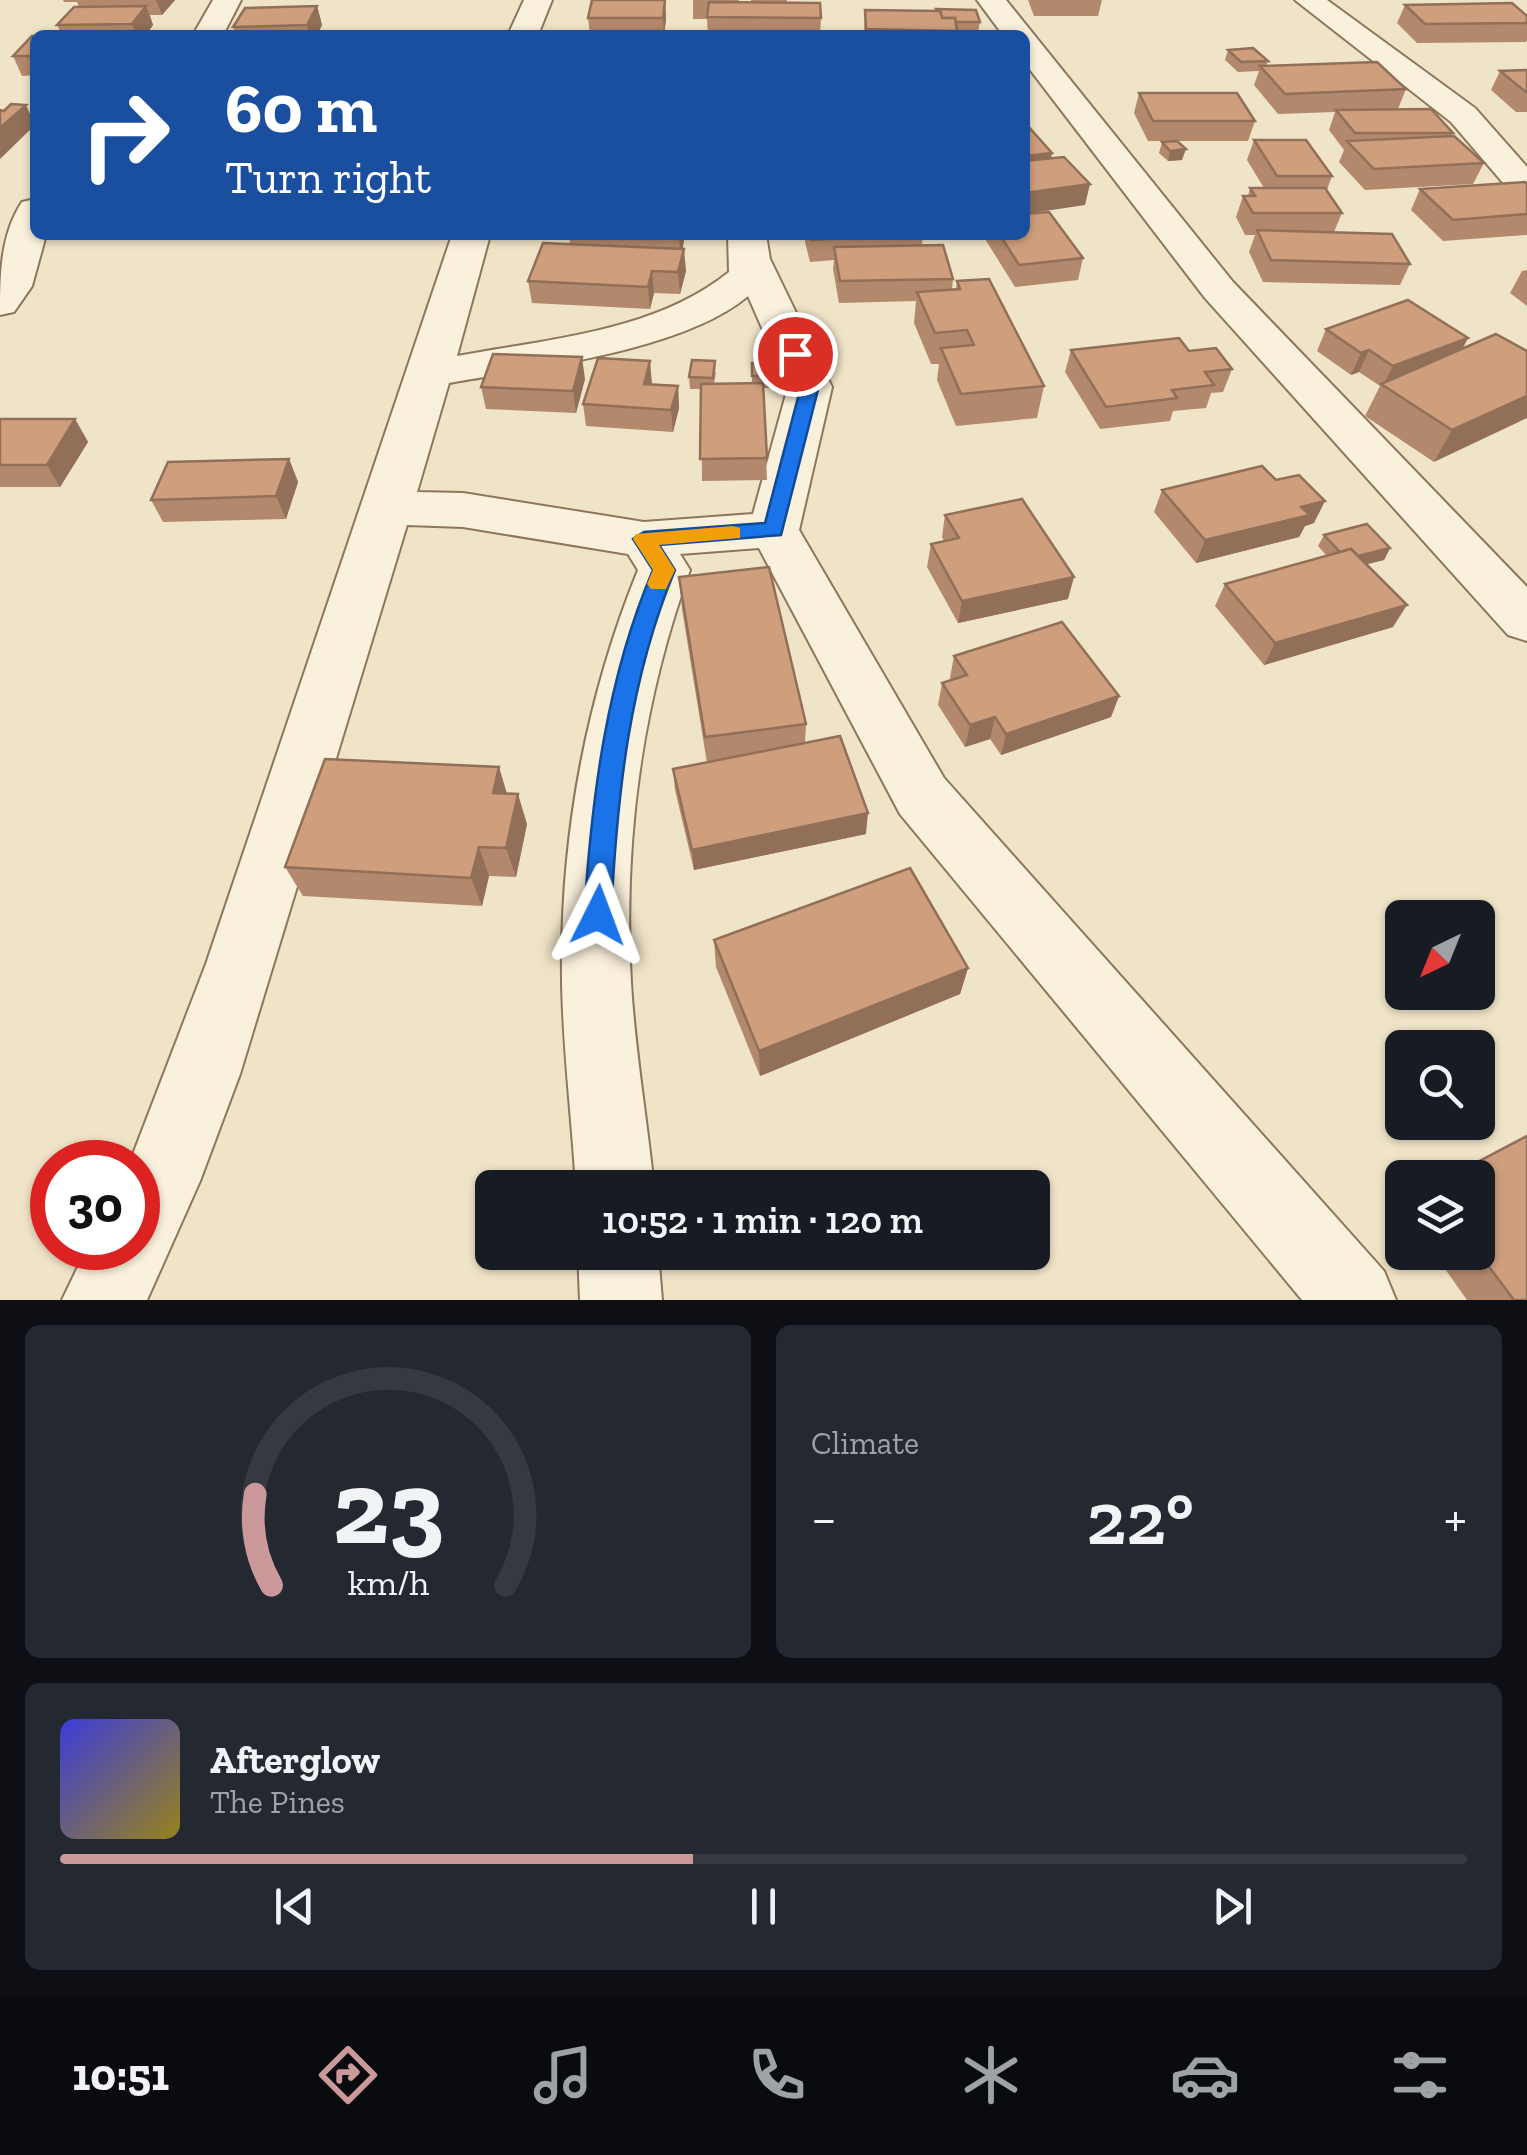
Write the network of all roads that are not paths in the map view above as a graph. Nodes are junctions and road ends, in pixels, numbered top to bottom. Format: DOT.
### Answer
graph roads {
  1 [pos="227,0"];
  2 [pos="538,0"];
  3 [pos="991,0"];
  4 [pos="1309,0"];
  5 [pos="211,30"];
  6 [pos="525,30"];
  7 [pos="1014,30"];
  8 [pos="1030,49"];
  9 [pos="1527,183"];
  10 [pos="30,227"];
  11 [pos="470,240"];
  12 [pos="749,247"];
  13 [pos="0,303"];
  14 [pos="432,373"];
  15 [pos="387,508"];
  16 [pos="774,530"];
  17 [pos="644,539"];
  18 [pos="1523,612"];
  19 [pos="613,1170"];
  20 [pos="160,1187"];
  21 [pos="120,1270"];
  22 [pos="619,1270"];
  23 [pos="104,1300"];
  24 [pos="621,1300"];
  25 [pos="1355,1300"];
  1 -- 5 [label="street"];
  2 -- 6 [label="street"];
  3 -- 7 [label="street"];
  4 -- 9 [label="street"];
  8 -- 18 [label="street"];
  10 -- 13 [label="street"];
  11 -- 14 [label="street"];
  12 -- 14 [label="street"];
  12 -- 16 [label="street"];
  14 -- 15 [label="street"];
  15 -- 17 [label="street"];
  15 -- 20 [label="street"];
  16 -- 17 [label="street"];
  16 -- 25 [label="street"];
  17 -- 19 [label="street"];
  21 -- 23 [label="street"];
  22 -- 24 [label="street"];
}
